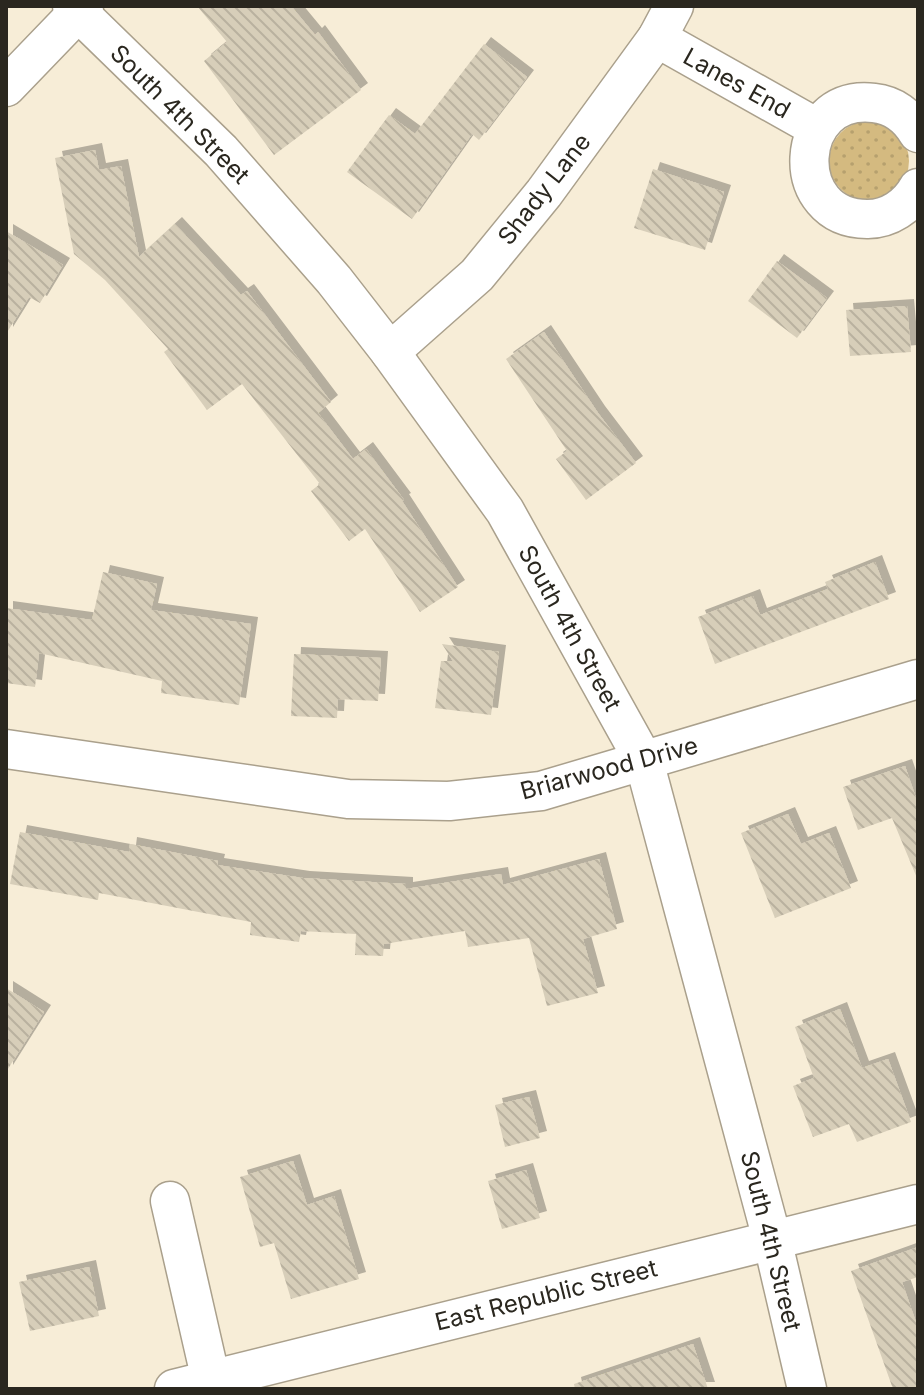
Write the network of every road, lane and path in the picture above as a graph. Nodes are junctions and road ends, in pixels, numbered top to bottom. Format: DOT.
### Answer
graph roads {
  1 [pos="78,8"];
  2 [pos="666,22"];
  3 [pos="6,87"];
  4 [pos="817,128"];
  5 [pos="918,133"];
  6 [pos="918,188"];
  7 [pos="390,352"];
  8 [pos="918,679"];
  9 [pos="6,749"];
  10 [pos="644,761"];
  11 [pos="170,1201"];
  12 [pos="918,1204"];
  13 [pos="772,1239"];
  14 [pos="212,1384"];
  15 [pos="174,1389"];
  16 [pos="807,1389"];
  1 -- 3 [label="street"];
  1 -- 7 [label="street, South 4th Street"];
  2 -- 4 [label="street, Lanes End"];
  2 -- 7 [label="street, Shady Lane"];
  4 -- 5 [label="street, Lanes End"];
  4 -- 6 [label="street, Lanes End"];
  7 -- 10 [label="street, South 4th Street"];
  8 -- 10 [label="street, Briarwood Drive"];
  9 -- 10 [label="street, Briarwood Drive"];
  10 -- 13 [label="street, South 4th Street"];
  11 -- 14 [label="street"];
  12 -- 13 [label="street, East Republic Street"];
  13 -- 14 [label="street, East Republic Street"];
  13 -- 16 [label="street, South 4th Street"];
  14 -- 15 [label="street, East Republic Street"];
}
